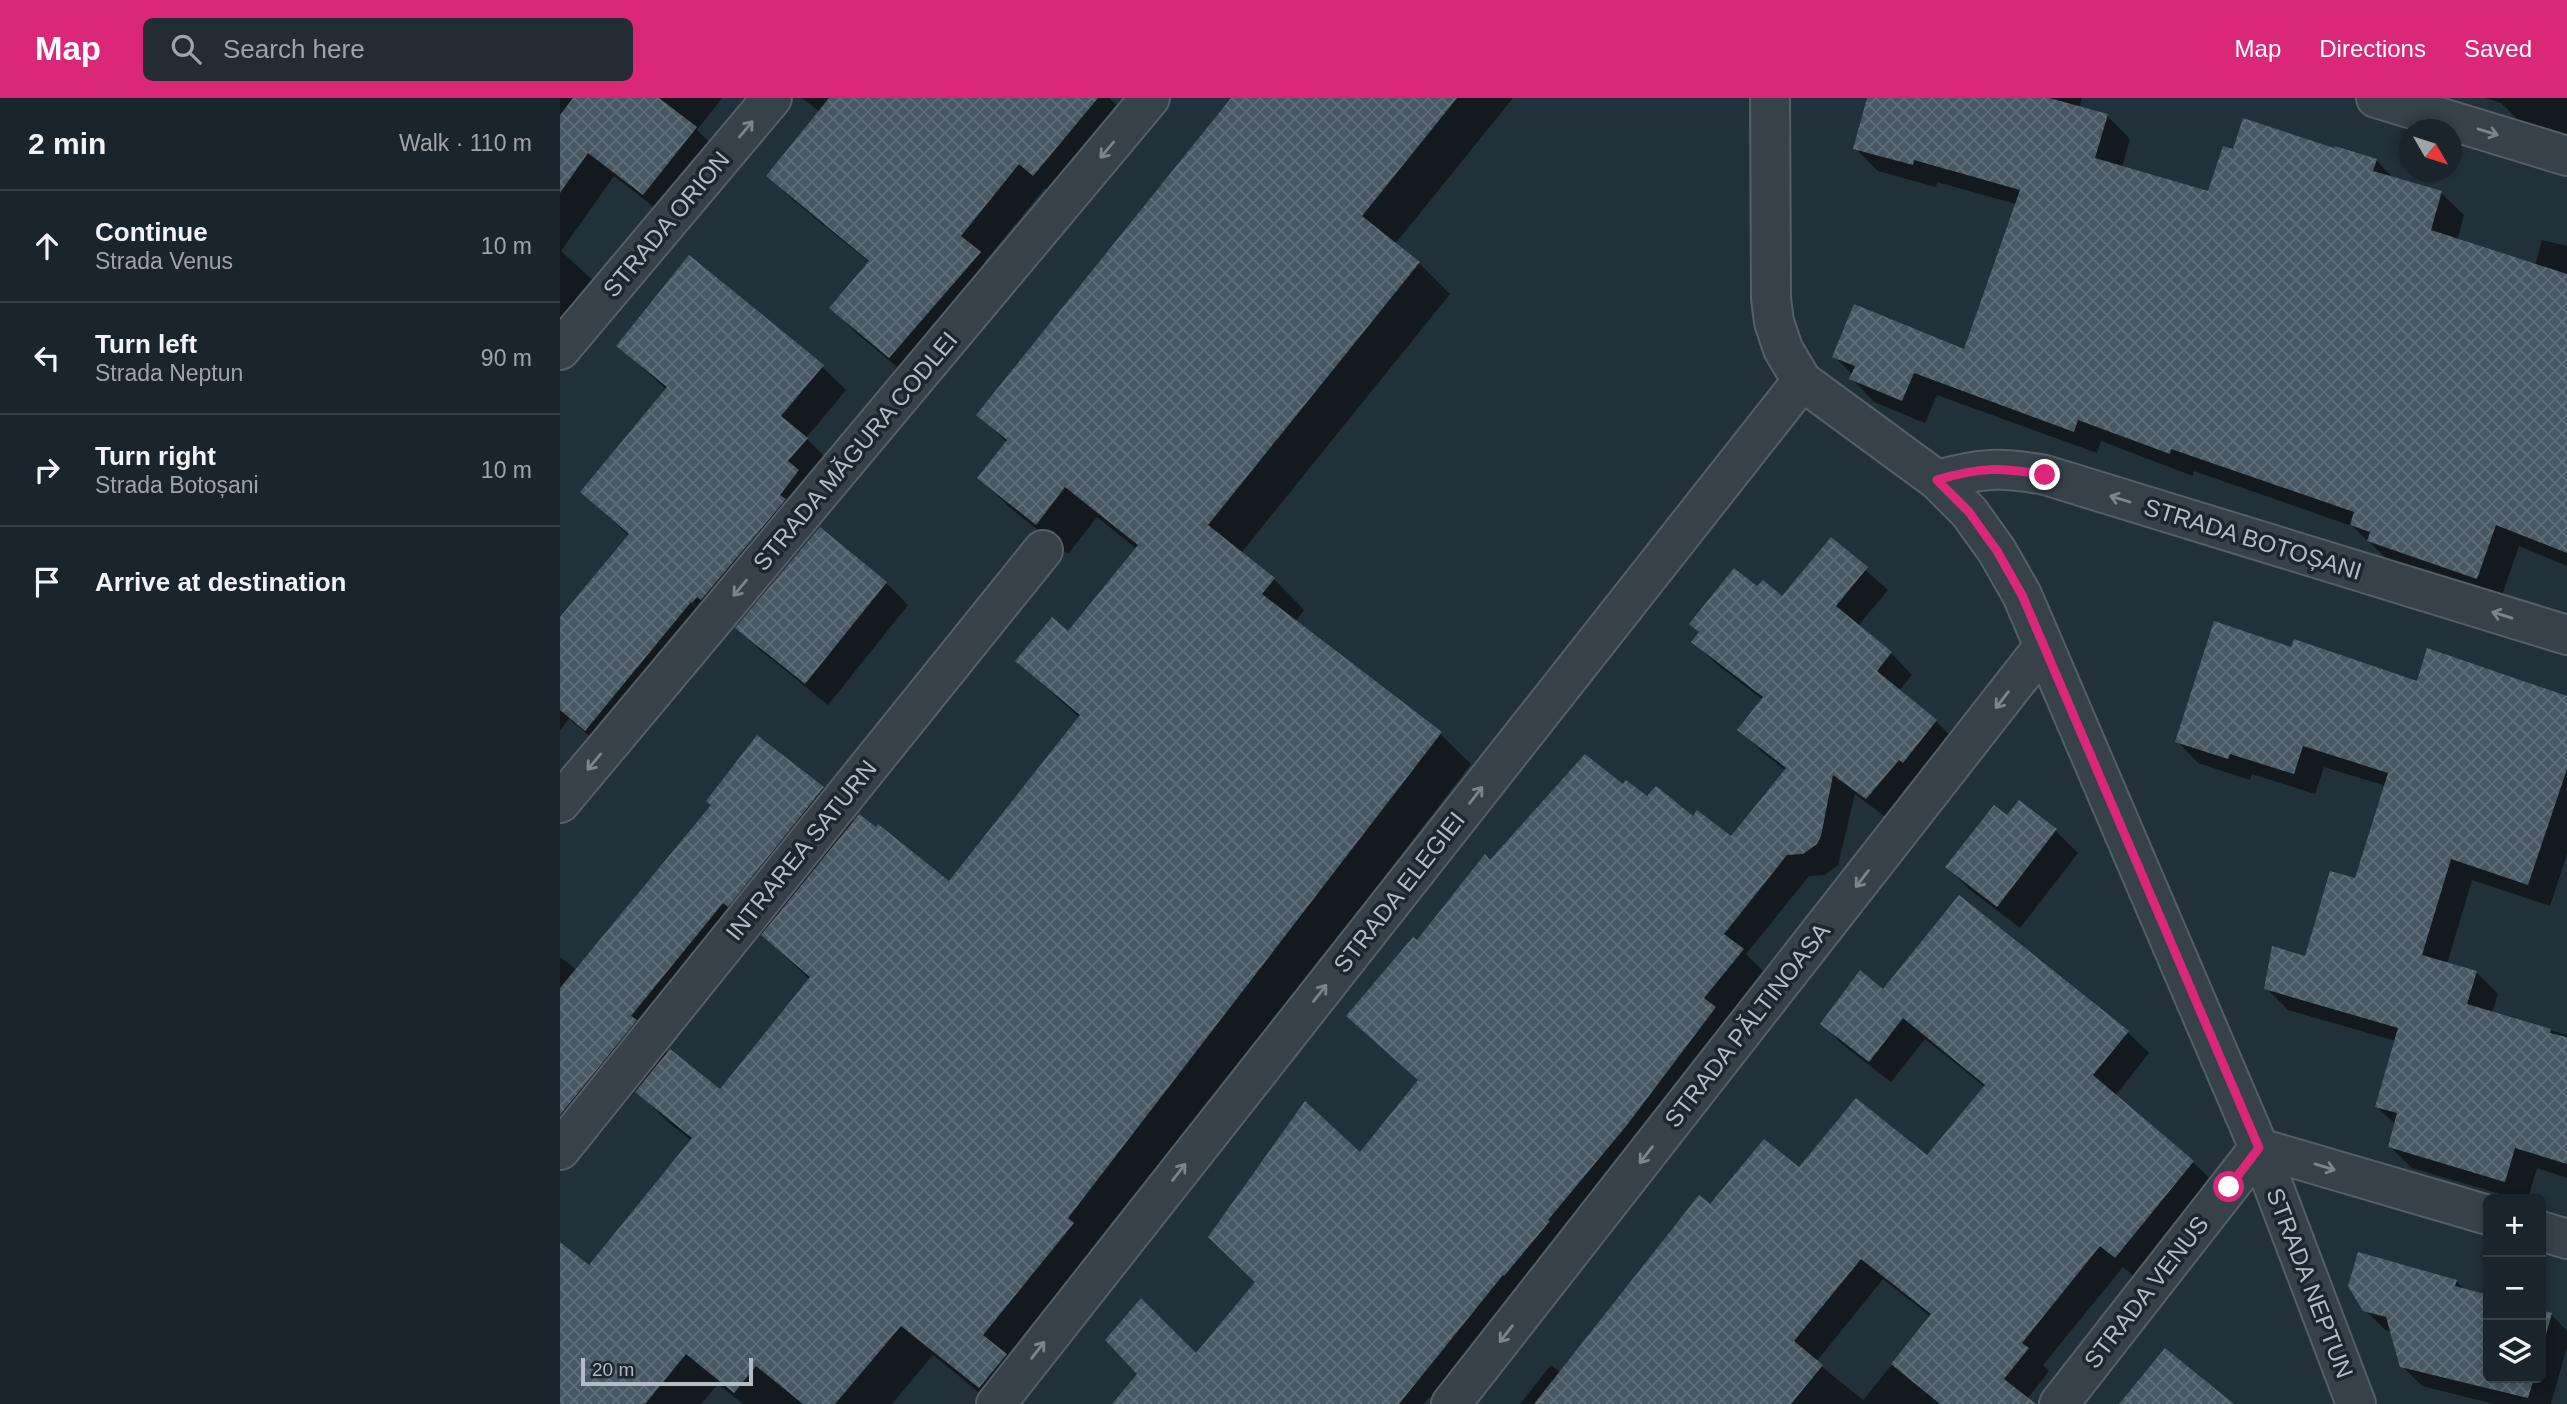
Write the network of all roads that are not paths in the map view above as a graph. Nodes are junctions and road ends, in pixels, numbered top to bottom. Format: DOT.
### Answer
graph roads {
  1 [pos="772,98"];
  2 [pos="1150,98"];
  3 [pos="1770,98"];
  4 [pos="2376,98"];
  5 [pos="2567,156"];
  6 [pos="560,350"];
  7 [pos="1802,381"];
  8 [pos="1937,480"];
  9 [pos="1042,550"];
  10 [pos="2567,635"];
  11 [pos="2044,646"];
  12 [pos="560,803"];
  13 [pos="2259,1148"];
  14 [pos="560,1150"];
  15 [pos="2483,1214"];
  16 [pos="2546,1233"];
  17 [pos="2567,1239"];
  18 [pos="996,1404"];
  19 [pos="1451,1404"];
  20 [pos="2059,1404"];
  21 [pos="2356,1404"];
  6 -- 1 [label="street, STRADA ORION, one-way"];
  2 -- 12 [label="street, STRADA MĂGURA CODLEI, one-way"];
  3 -- 7 [label="street, STRADA NEPTUN"];
  4 -- 5 [label="street, one-way"];
  7 -- 8 [label="street, STRADA NEPTUN"];
  18 -- 7 [label="street, STRADA ELEGIEI, one-way"];
  10 -- 8 [label="street, STRADA BOTOȘANI, one-way"];
  8 -- 11 [label="street, STRADA NEPTUN"];
  9 -- 14 [label="street, INTRAREA SATURN"];
  11 -- 13 [label="street, STRADA NEPTUN"];
  11 -- 19 [label="street, STRADA PĂLTINOASA, one-way"];
  13 -- 15 [label="street, one-way"];
  13 -- 20 [label="street, STRADA VENUS"];
  13 -- 21 [label="street, STRADA NEPTUN"];
  16 -- 17 [label="street"];
}
